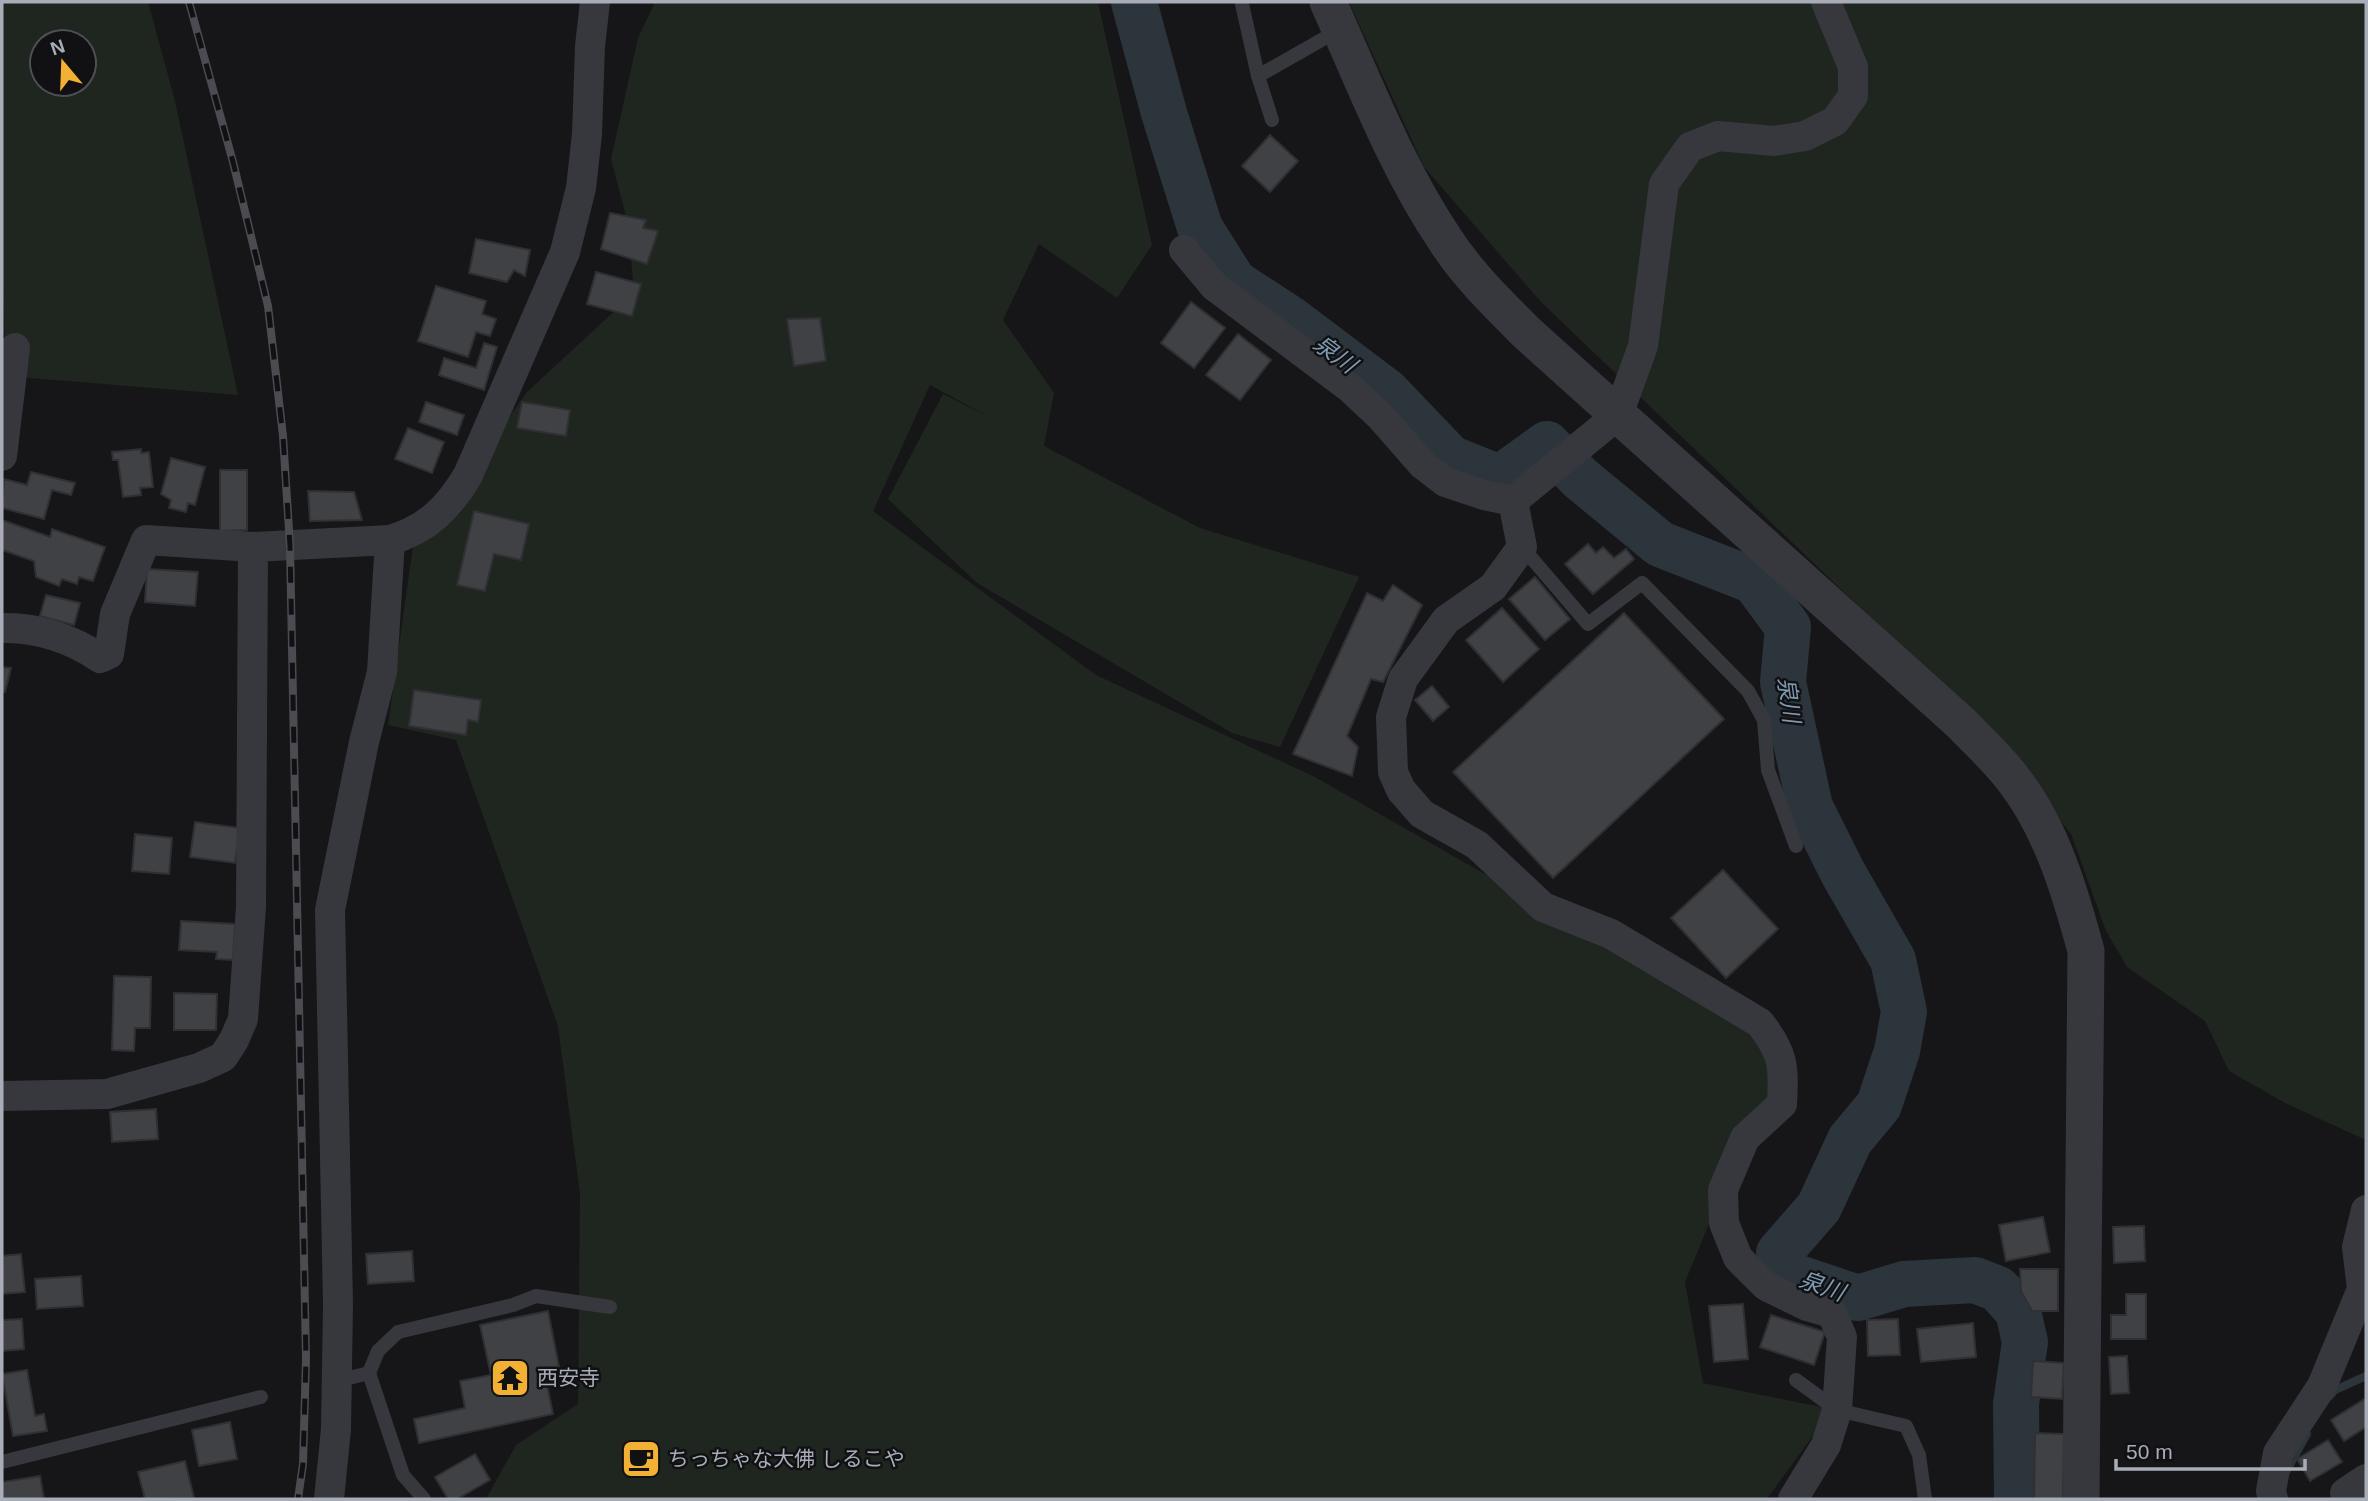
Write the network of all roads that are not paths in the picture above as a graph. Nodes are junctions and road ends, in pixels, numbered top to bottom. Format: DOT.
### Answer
graph roads {
  1 [pos="595,2"];
  2 [pos="1826,2"];
  3 [pos="1242,4"];
  4 [pos="1334,15"];
  5 [pos="1258,76"];
  6 [pos="1272,120"];
  7 [pos="1184,250"];
  8 [pos="15,348"];
  9 [pos="1618,415"];
  10 [pos="2,456"];
  11 [pos="1513,501"];
  12 [pos="390,540"];
  13 [pos="253,547"];
  14 [pos="1522,547"];
  15 [pos="2,628"];
  16 [pos="1796,846"];
  17 [pos="2,1096"];
  18 [pos="2366,1210"];
  19 [pos="610,1307"];
  20 [pos="369,1373"];
  21 [pos="1796,1380"];
  22 [pos="337,1381"];
  23 [pos="261,1397"];
  24 [pos="1837,1410"];
  25 [pos="2,1462"];
  26 [pos="329,1499"];
  27 [pos="424,1499"];
  28 [pos="1793,1499"];
  29 [pos="1925,1499"];
  30 [pos="2081,1499"];
  31 [pos="2273,1499"];
  1 -- 12 [label="street"];
  2 -- 9 [label="street"];
  3 -- 5 [label="lane"];
  4 -- 5 [label="lane"];
  4 -- 9 [label="street"];
  5 -- 6 [label="lane"];
  7 -- 11 [label="street"];
  8 -- 10 [label="street"];
  9 -- 11 [label="street"];
  9 -- 30 [label="street"];
  11 -- 14 [label="street"];
  12 -- 13 [label="street"];
  12 -- 22 [label="street"];
  13 -- 15 [label="street"];
  13 -- 17 [label="street"];
  14 -- 16 [label="lane"];
  14 -- 24 [label="street"];
  18 -- 31 [label="street"];
  19 -- 20 [label="lane"];
  20 -- 22 [label="lane"];
  20 -- 27 [label="lane"];
  21 -- 24 [label="lane"];
  22 -- 26 [label="street"];
  23 -- 25 [label="lane"];
  24 -- 28 [label="street"];
  24 -- 29 [label="lane"];
}
